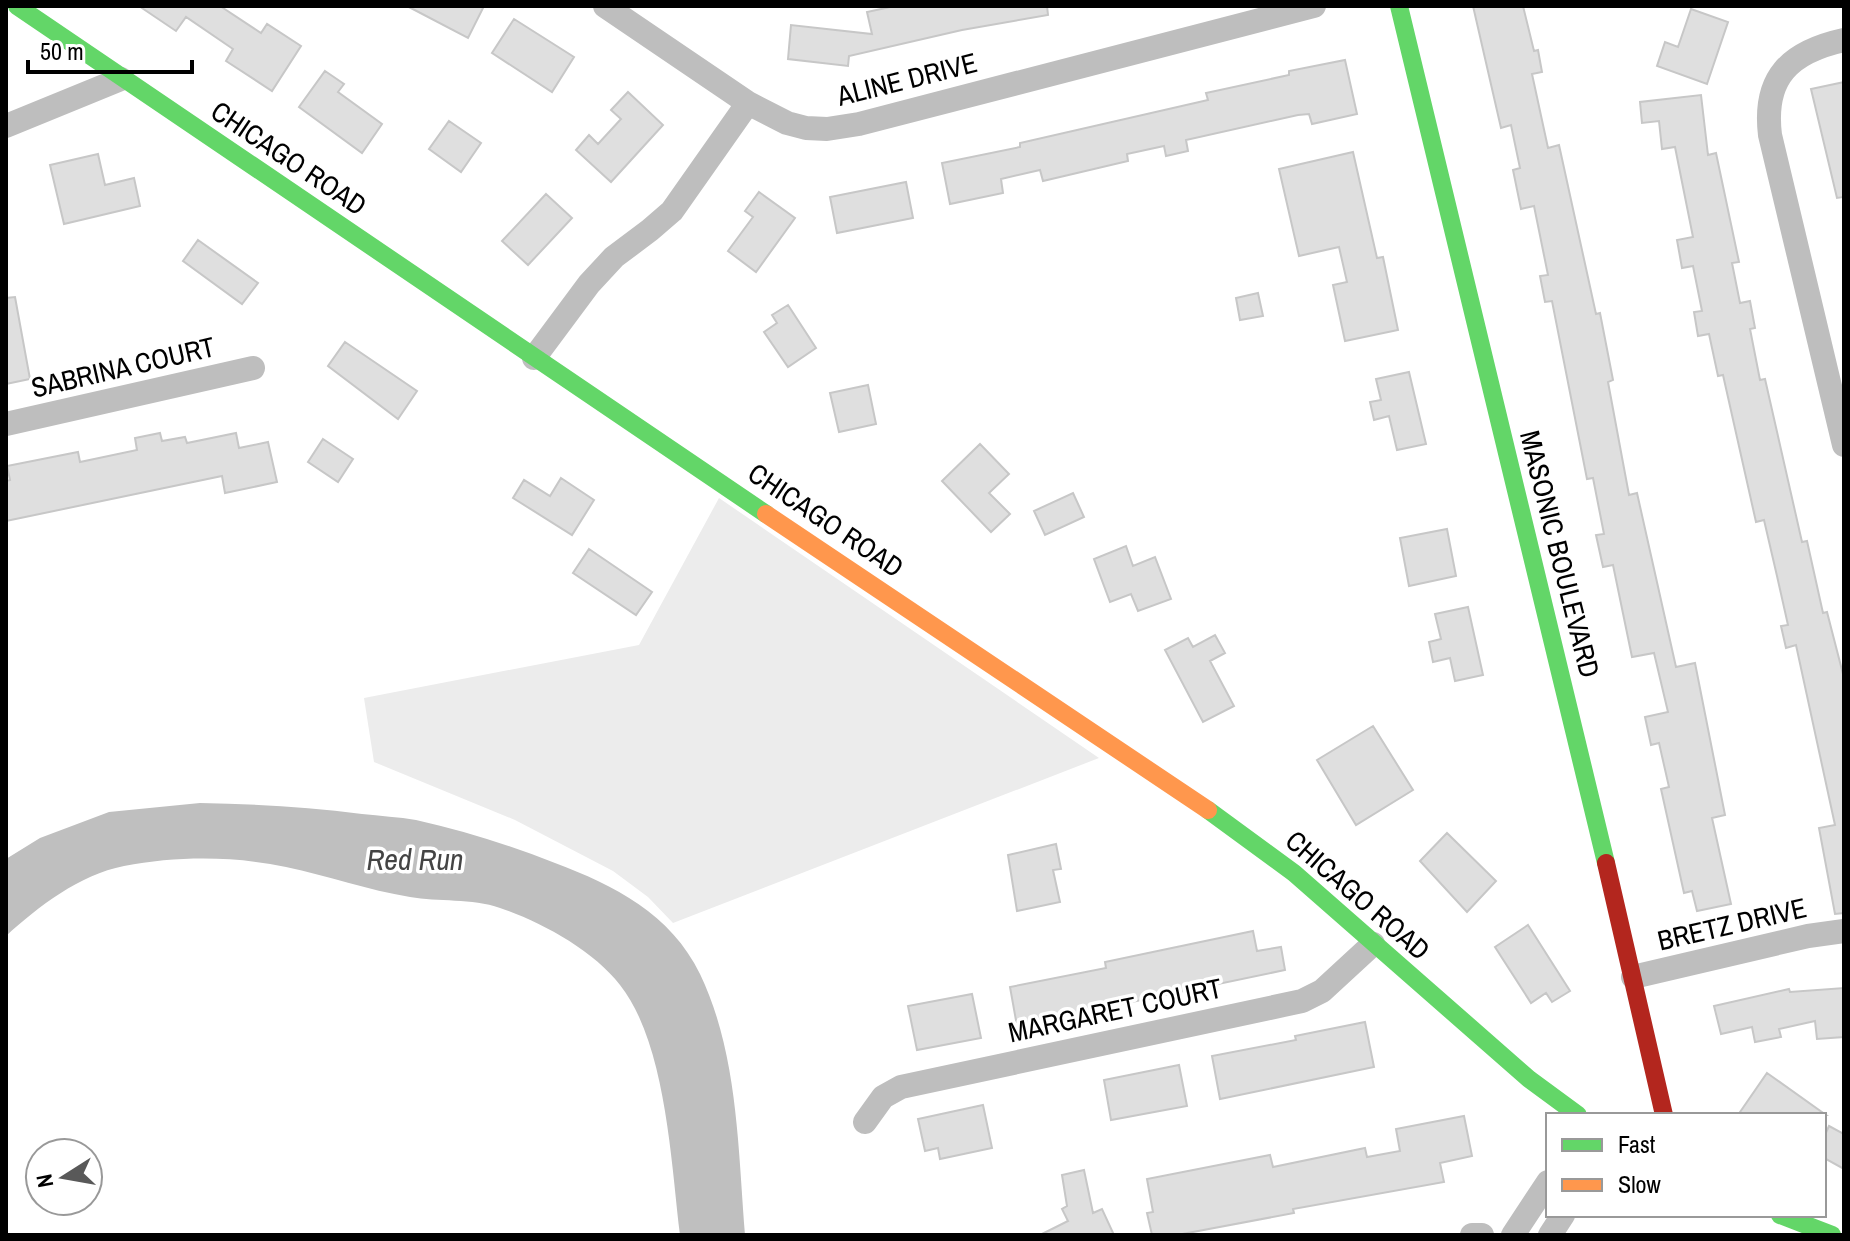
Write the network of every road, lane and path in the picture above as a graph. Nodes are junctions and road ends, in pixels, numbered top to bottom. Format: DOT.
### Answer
graph roads {
  1 [pos="17,6"];
  2 [pos="605,6"];
  3 [pos="1314,6"];
  4 [pos="1399,6"];
  5 [pos="1844,40"];
  6 [pos="121,79"];
  7 [pos="748,103"];
  8 [pos="6,126"];
  9 [pos="534,358"];
  10 [pos="253,368"];
  11 [pos="6,424"];
  12 [pos="1844,445"];
  13 [pos="1844,931"];
  14 [pos="1373,944"];
  15 [pos="1633,977"];
  16 [pos="1575,1113"];
  17 [pos="1664,1113"];
  18 [pos="865,1122"];
  19 [pos="1546,1185"];
  20 [pos="1562,1217"];
  21 [pos="1785,1217"];
  22 [pos="1472,1235"];
  23 [pos="1482,1235"];
  24 [pos="1513,1235"];
  25 [pos="1550,1235"];
  26 [pos="1832,1235"];
  1 -- 6 [label="street, CHICAGO ROAD"];
  2 -- 7 [label="street, ALINE DRIVE"];
  3 -- 7 [label="street, ALINE DRIVE"];
  4 -- 15 [label="street, MASONIC BOULEVARD"];
  5 -- 12 [label="street"];
  6 -- 8 [label="street"];
  6 -- 9 [label="street, CHICAGO ROAD"];
  7 -- 9 [label="street"];
  9 -- 14 [label="street, CHICAGO ROAD"];
  10 -- 11 [label="street, SABRINA COURT"];
  13 -- 15 [label="street, BRETZ DRIVE"];
  14 -- 16 [label="street, CHICAGO ROAD"];
  14 -- 18 [label="street, MARGARET COURT"];
  15 -- 17 [label="street, MASONIC BOULEVARD"];
  19 -- 24 [label="street"];
  20 -- 25 [label="street"];
  21 -- 26 [label="street"];
  22 -- 23 [label="street"];
}
